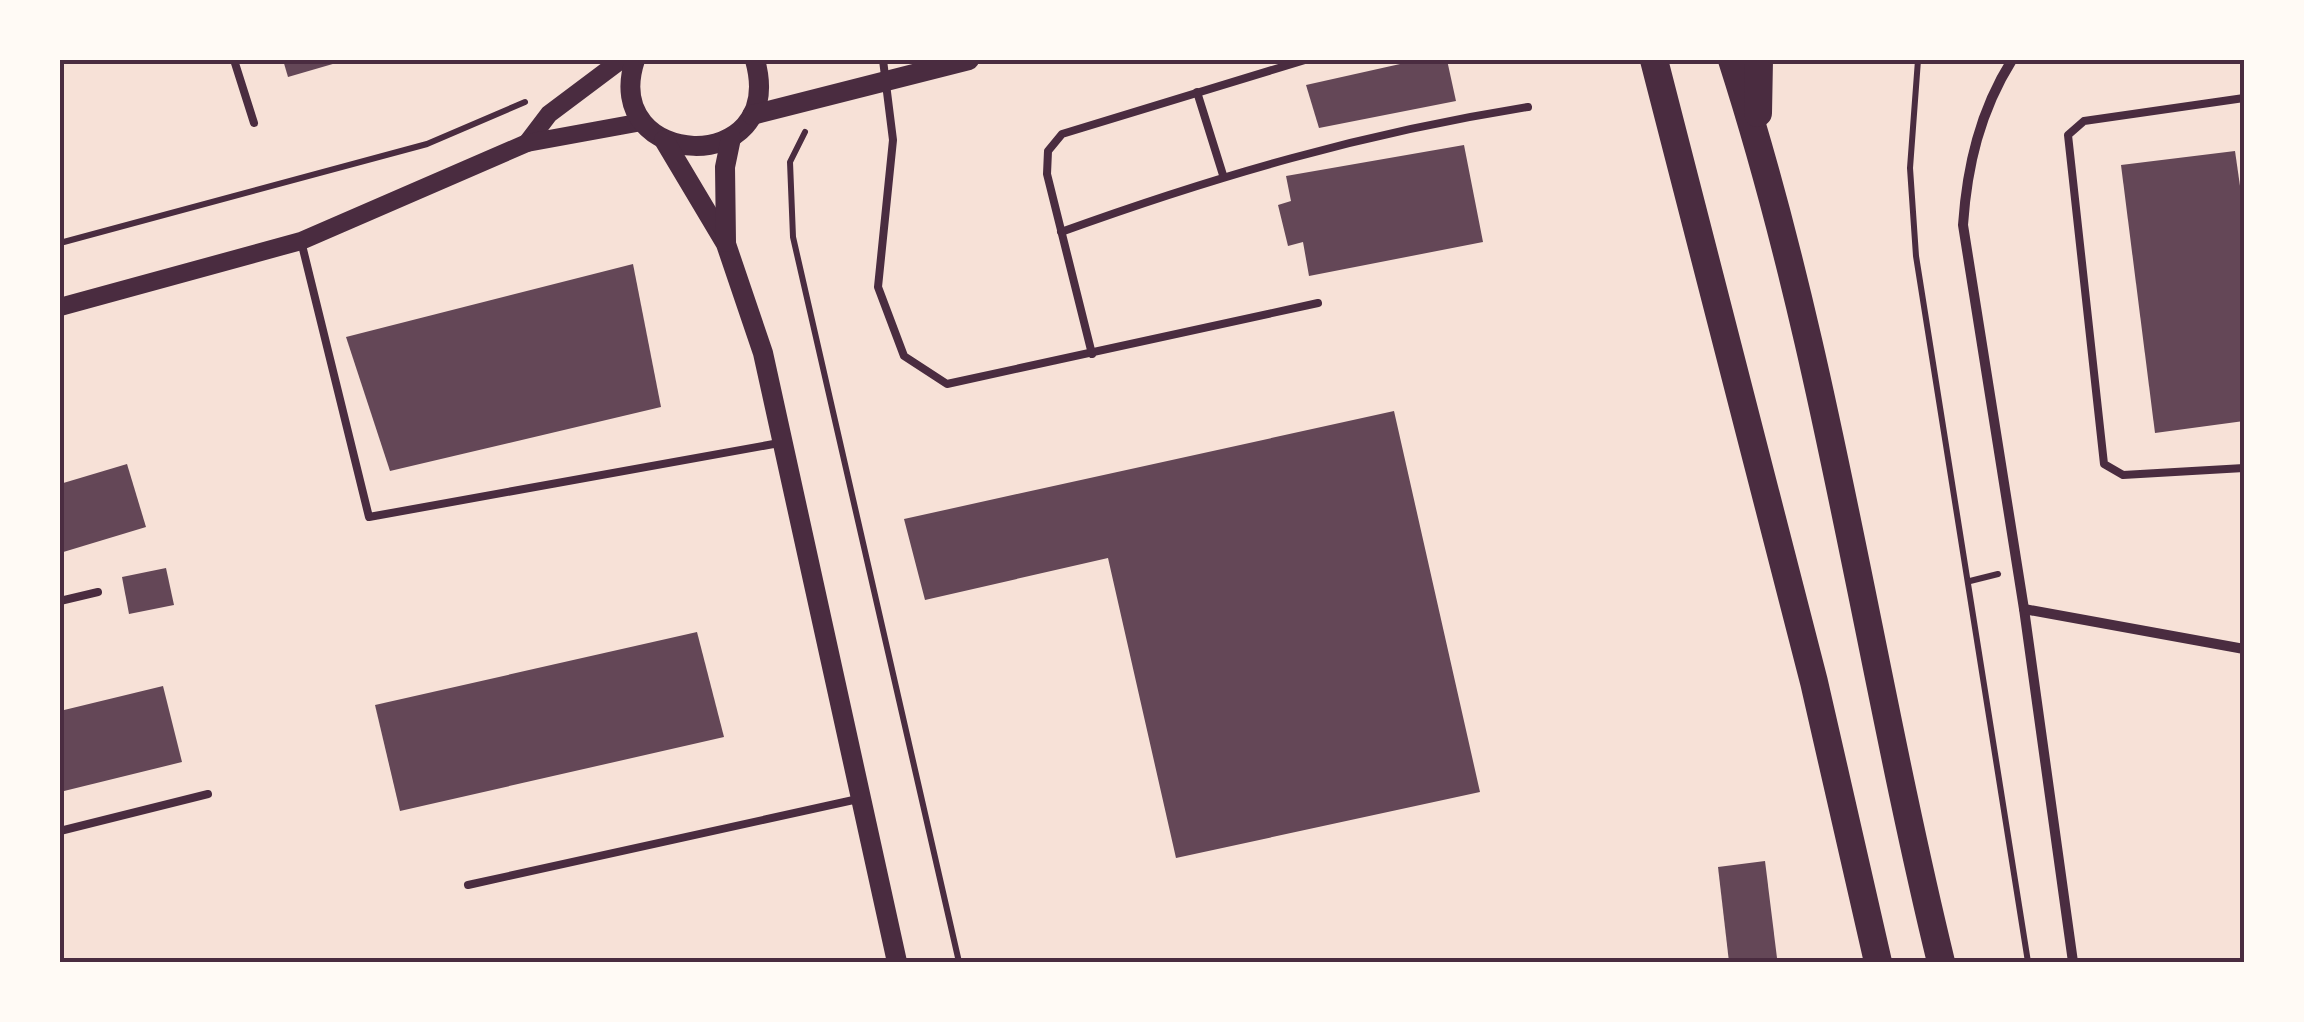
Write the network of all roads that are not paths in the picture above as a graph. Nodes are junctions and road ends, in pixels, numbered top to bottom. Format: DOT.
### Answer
graph roads {
  1 [pos="234,60"];
  2 [pos="621,60"];
  3 [pos="635,60"];
  4 [pos="755,60"];
  5 [pos="969,60"];
  6 [pos="1304,60"];
  7 [pos="1654,60"];
  8 [pos="1732,60"];
  9 [pos="1759,60"];
  10 [pos="2012,60"];
  11 [pos="885,69"];
  12 [pos="1198,92"];
  13 [pos="2244,98"];
  14 [pos="1528,108"];
  15 [pos="752,115"];
  16 [pos="642,122"];
  17 [pos="254,123"];
  18 [pos="731,138"];
  19 [pos="664,140"];
  20 [pos="1758,140"];
  21 [pos="527,142"];
  22 [pos="1223,176"];
  23 [pos="1061,232"];
  24 [pos="300,241"];
  25 [pos="726,244"];
  26 [pos="1318,304"];
  27 [pos="60,307"];
  28 [pos="1092,354"];
  29 [pos="783,442"];
  30 [pos="2244,468"];
  31 [pos="98,592"];
  32 [pos="60,601"];
  33 [pos="2024,609"];
  34 [pos="2244,649"];
  35 [pos="208,794"];
  36 [pos="862,798"];
  37 [pos="60,831"];
  38 [pos="468,885"];
  39 [pos="897,962"];
  40 [pos="1878,962"];
  41 [pos="1941,962"];
  42 [pos="2072,962"];
  1 -- 17 [label="lane"];
  2 -- 21 [label="street"];
  3 -- 16 [label="main road"];
  4 -- 15 [label="main road"];
  5 -- 11 [label="main road"];
  6 -- 12 [label="lane"];
  7 -- 40 [label="highway"];
  8 -- 20 [label="highway"];
  9 -- 20 [label="highway"];
  10 -- 33 [label="street"];
  11 -- 15 [label="main road"];
  11 -- 28 [label="lane"];
  12 -- 22 [label="lane"];
  12 -- 23 [label="lane"];
  13 -- 30 [label="lane"];
  14 -- 22 [label="lane"];
  15 -- 18 [label="main road"];
  16 -- 19 [label="main road"];
  16 -- 21 [label="street"];
  18 -- 19 [label="main road"];
  18 -- 25 [label="main road"];
  19 -- 25 [label="main road"];
  20 -- 41 [label="highway"];
  21 -- 24 [label="street"];
  22 -- 23 [label="lane"];
  23 -- 28 [label="lane"];
  24 -- 27 [label="street"];
  24 -- 29 [label="lane"];
  25 -- 29 [label="main road"];
  26 -- 28 [label="lane"];
  29 -- 36 [label="main road"];
  31 -- 32 [label="lane"];
  33 -- 34 [label="street"];
  33 -- 42 [label="street"];
  35 -- 37 [label="lane"];
  36 -- 38 [label="lane"];
  36 -- 39 [label="main road"];
}
